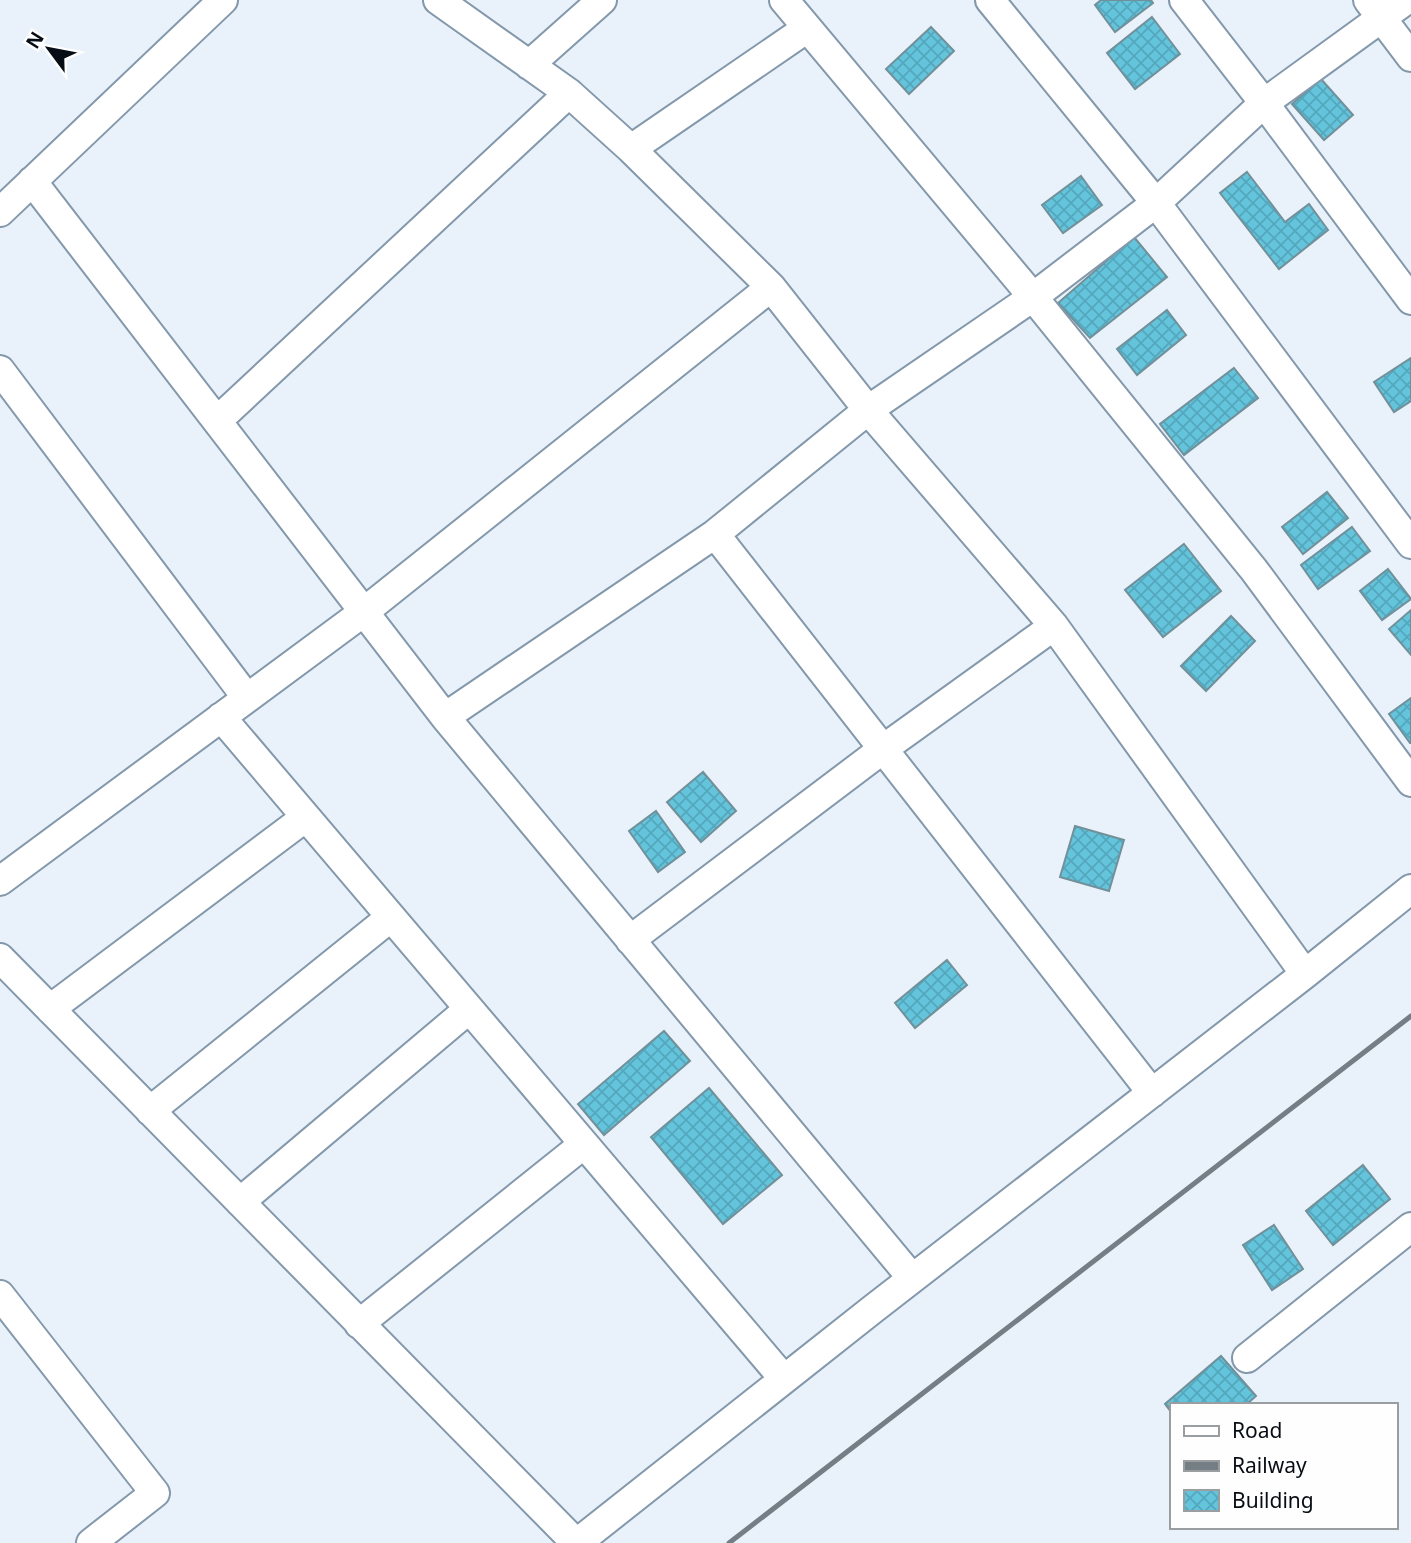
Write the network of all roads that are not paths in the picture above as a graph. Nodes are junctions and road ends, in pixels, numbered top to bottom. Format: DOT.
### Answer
graph roads {
  1 [pos="223,0"];
  2 [pos="438,0"];
  3 [pos="602,0"];
  4 [pos="784,0"];
  5 [pos="990,0"];
  6 [pos="1184,0"];
  7 [pos="1406,0"];
  8 [pos="1374,8"];
  9 [pos="806,29"];
  10 [pos="1411,57"];
  11 [pos="529,65"];
  12 [pos="569,93"];
  13 [pos="1264,103"];
  14 [pos="631,149"];
  15 [pos="32,181"];
  16 [pos="1156,203"];
  17 [pos="0,212"];
  18 [pos="771,288"];
  19 [pos="1033,297"];
  20 [pos="1411,300"];
  21 [pos="0,370"];
  22 [pos="868,410"];
  23 [pos="218,420"];
  24 [pos="715,534"];
  25 [pos="1411,544"];
  26 [pos="365,611"];
  27 [pos="1054,626"];
  28 [pos="247,698"];
  29 [pos="221,717"];
  30 [pos="445,717"];
  31 [pos="883,749"];
  32 [pos="1411,782"];
  33 [pos="306,817"];
  34 [pos="0,881"];
  35 [pos="1411,889"];
  36 [pos="391,917"];
  37 [pos="630,940"];
  38 [pos="0,958"];
  39 [pos="1305,974"];
  40 [pos="50,1009"];
  41 [pos="469,1009"];
  42 [pos="1152,1093"];
  43 [pos="150,1111"];
  44 [pos="584,1143"];
  45 [pos="240,1202"];
  46 [pos="1411,1227"];
  47 [pos="912,1278"];
  48 [pos="0,1295"];
  49 [pos="359,1324"];
  50 [pos="1247,1358"];
  51 [pos="784,1379"];
  52 [pos="91,1543"];
  53 [pos="576,1543"];
  1 -- 15 [label="street"];
  2 -- 11 [label="street"];
  3 -- 11 [label="street"];
  4 -- 9 [label="street"];
  5 -- 16 [label="street"];
  6 -- 13 [label="street"];
  7 -- 8 [label="street"];
  8 -- 10 [label="street"];
  8 -- 13 [label="street"];
  9 -- 14 [label="street"];
  9 -- 19 [label="street"];
  11 -- 12 [label="street"];
  12 -- 14 [label="street"];
  12 -- 23 [label="street"];
  13 -- 16 [label="street"];
  13 -- 20 [label="street"];
  14 -- 18 [label="street"];
  15 -- 17 [label="street"];
  15 -- 23 [label="street"];
  16 -- 19 [label="street"];
  16 -- 25 [label="street"];
  18 -- 22 [label="street"];
  18 -- 26 [label="street"];
  19 -- 22 [label="street"];
  19 -- 32 [label="street"];
  21 -- 28 [label="street"];
  22 -- 24 [label="street"];
  22 -- 27 [label="street"];
  23 -- 26 [label="street"];
  24 -- 30 [label="street"];
  24 -- 31 [label="street"];
  26 -- 28 [label="street"];
  26 -- 30 [label="street"];
  27 -- 31 [label="street"];
  27 -- 39 [label="street"];
  28 -- 29 [label="street"];
  29 -- 33 [label="street"];
  29 -- 34 [label="street"];
  30 -- 37 [label="street"];
  31 -- 37 [label="street"];
  31 -- 42 [label="street"];
  33 -- 36 [label="street"];
  33 -- 40 [label="street"];
  35 -- 39 [label="street"];
  36 -- 41 [label="street"];
  36 -- 43 [label="street"];
  37 -- 47 [label="street"];
  38 -- 40 [label="street"];
  39 -- 42 [label="street"];
  40 -- 43 [label="street"];
  41 -- 44 [label="street"];
  41 -- 45 [label="street"];
  42 -- 47 [label="street"];
  43 -- 45 [label="street"];
  44 -- 49 [label="street"];
  44 -- 51 [label="street"];
  45 -- 49 [label="street"];
  46 -- 50 [label="street"];
  47 -- 51 [label="street"];
  48 -- 52 [label="street"];
  49 -- 53 [label="street"];
  51 -- 53 [label="street"];
}
